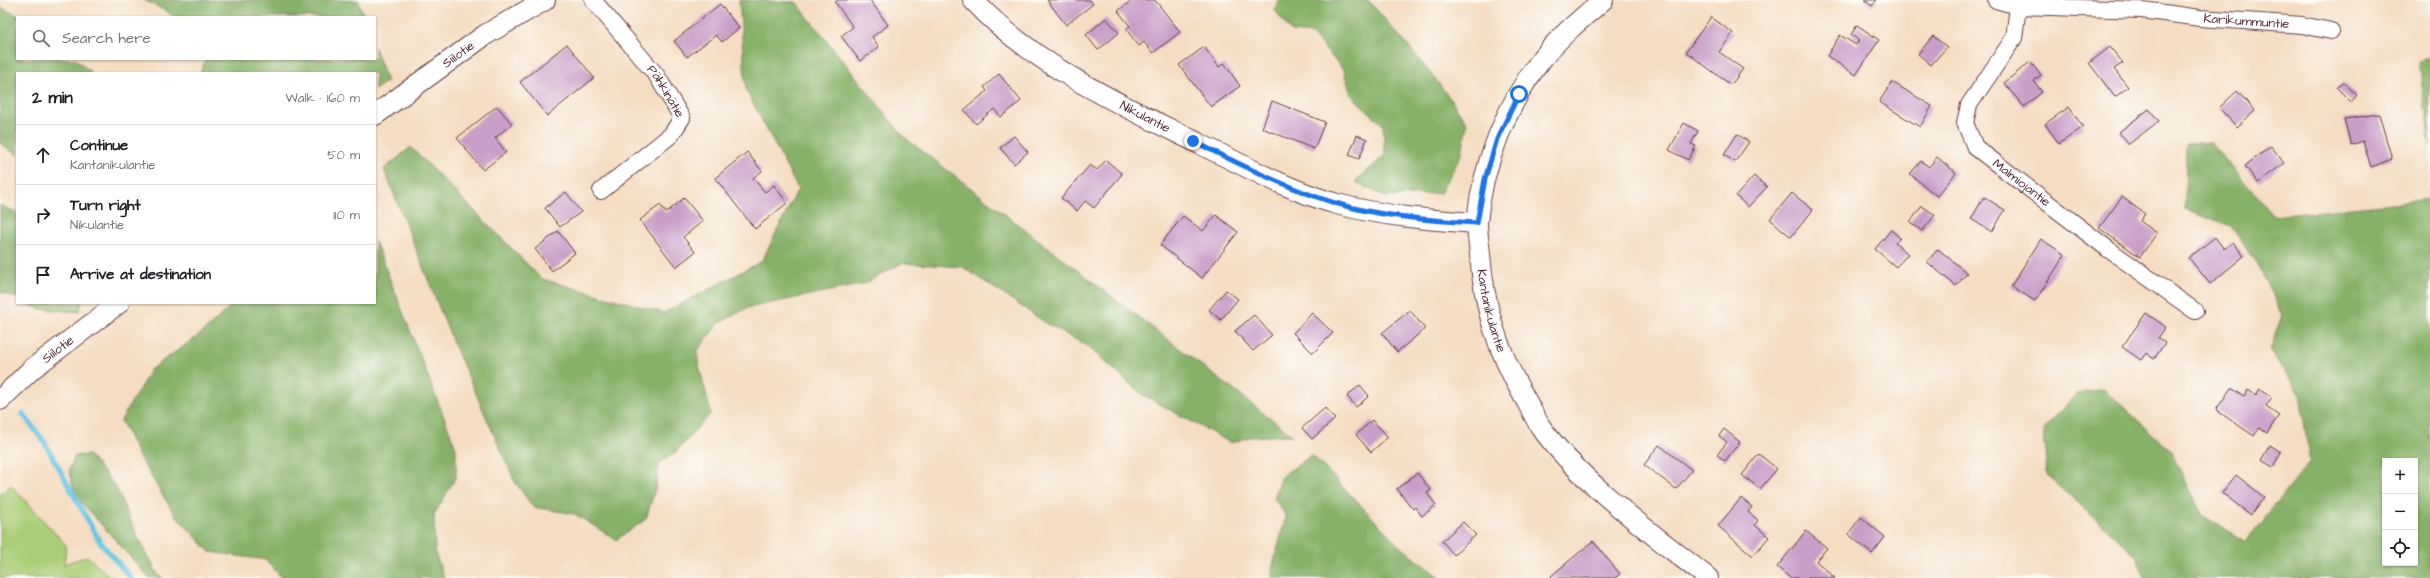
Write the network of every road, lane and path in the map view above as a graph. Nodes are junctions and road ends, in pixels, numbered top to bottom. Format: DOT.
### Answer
graph roads {
  1 [pos="545,0"];
  2 [pos="593,0"];
  3 [pos="973,0"];
  4 [pos="1603,0"];
  5 [pos="1996,0"];
  6 [pos="2018,6"];
  7 [pos="2331,31"];
  8 [pos="376,114"];
  9 [pos="601,191"];
  10 [pos="1477,223"];
  11 [pos="118,304"];
  12 [pos="2195,311"];
  13 [pos="0,400"];
  14 [pos="1708,578"];
  1 -- 8 [label="street, Siilotie"];
  2 -- 9 [label="street, Pähkinätie"];
  3 -- 10 [label="street, Nikulantie"];
  4 -- 10 [label="street, Kantanikulantie"];
  5 -- 6 [label="street, Karikummuntie"];
  6 -- 7 [label="street, Karikummuntie"];
  6 -- 12 [label="street, Malmiojantie"];
  10 -- 14 [label="street, Kantanikulantie"];
  11 -- 13 [label="street, Siilotie"];
}
